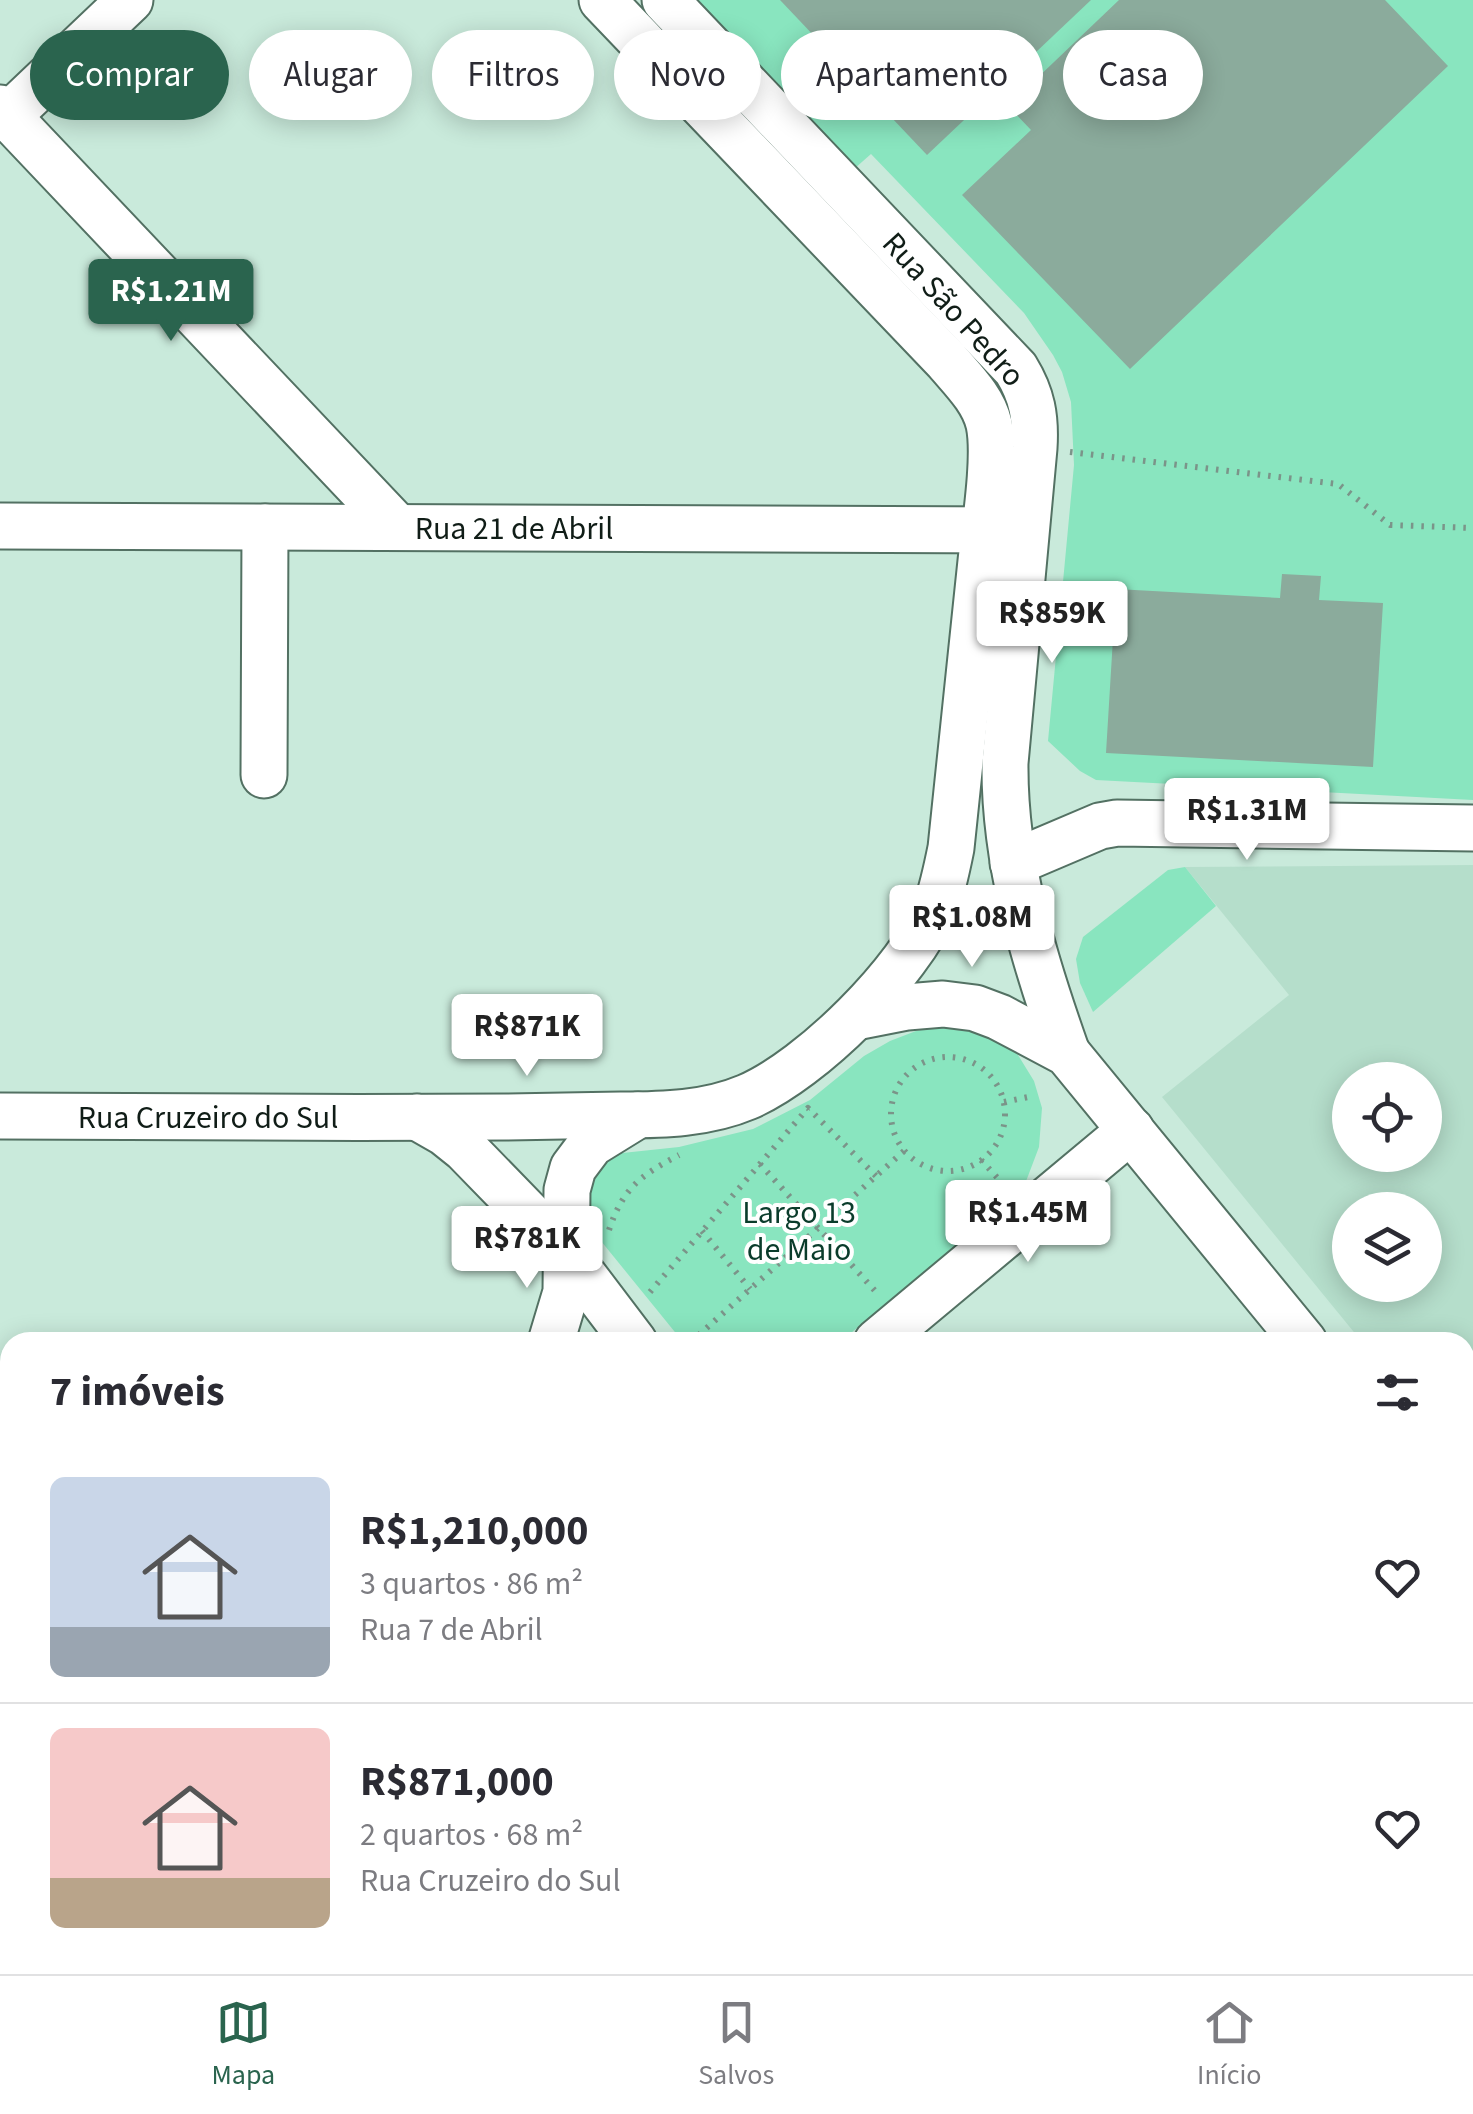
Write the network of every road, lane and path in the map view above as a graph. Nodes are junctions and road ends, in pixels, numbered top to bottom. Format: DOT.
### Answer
graph roads {
  1 [pos="130,0"];
  2 [pos="602,0"];
  3 [pos="665,0"];
  4 [pos="4,112"];
  5 [pos="1034,448"];
  6 [pos="0,526"];
  7 [pos="265,527"];
  8 [pos="397,528"];
  9 [pos="1473,528"];
  10 [pos="1006,530"];
  11 [pos="264,776"];
  12 [pos="1473,828"];
  13 [pos="1013,863"];
  14 [pos="856,1017"];
  15 [pos="1067,1054"];
  16 [pos="1032,1096"];
  17 [pos="1004,1102"];
  18 [pos="638,1115"];
  19 [pos="0,1116"];
  20 [pos="416,1117"];
  21 [pos="1130,1130"];
  22 [pos="904,1151"];
  23 [pos="680,1154"];
  24 [pos="982,1160"];
  25 [pos="760,1164"];
  26 [pos="876,1176"];
  27 [pos="1011,1193"];
  28 [pos="818,1229"];
  29 [pos="702,1231"];
  30 [pos="568,1255"];
  31 [pos="750,1289"];
  32 [pos="650,1292"];
  33 [pos="879,1321"];
  34 [pos="554,1332"];
  35 [pos="626,1332"];
  36 [pos="702,1332"];
  37 [pos="1296,1332"];
  1 -- 4 [label="street"];
  2 -- 10 [label="street, Rua São Pedro"];
  3 -- 5 [label="street, Rua São Pedro"];
  4 -- 8 [label="street"];
  5 -- 9 [label="path"];
  5 -- 10 [label="street, Rua São Pedro"];
  6 -- 7 [label="street, Rua 21 de Abril"];
  7 -- 8 [label="street, Rua 21 de Abril"];
  7 -- 11 [label="street"];
  8 -- 10 [label="street, Rua 21 de Abril"];
  10 -- 13 [label="street, Rua São Pedro"];
  10 -- 14 [label="street, Rua São Pedro"];
  12 -- 13 [label="street"];
  13 -- 15 [label="street, Rua São Pedro"];
  14 -- 15 [label="street"];
  14 -- 18 [label="street"];
  15 -- 21 [label="street"];
  16 -- 17 [label="path"];
  17 -- 22 [label="path"];
  17 -- 24 [label="path"];
  18 -- 20 [label="street, Rua Cruzeiro do Sul"];
  18 -- 30 [label="street"];
  19 -- 20 [label="street, Rua Cruzeiro do Sul"];
  20 -- 30 [label="street"];
  21 -- 33 [label="street"];
  21 -- 37 [label="street"];
  22 -- 24 [label="path"];
  22 -- 26 [label="path"];
  23 -- 30 [label="path"];
  24 -- 27 [label="path"];
  25 -- 26 [label="path"];
  25 -- 28 [label="path"];
  25 -- 29 [label="path"];
  26 -- 28 [label="path"];
  28 -- 31 [label="path"];
  28 -- 33 [label="path"];
  29 -- 31 [label="path"];
  29 -- 32 [label="path"];
  30 -- 34 [label="street"];
  30 -- 35 [label="street"];
  31 -- 36 [label="path"];
}
